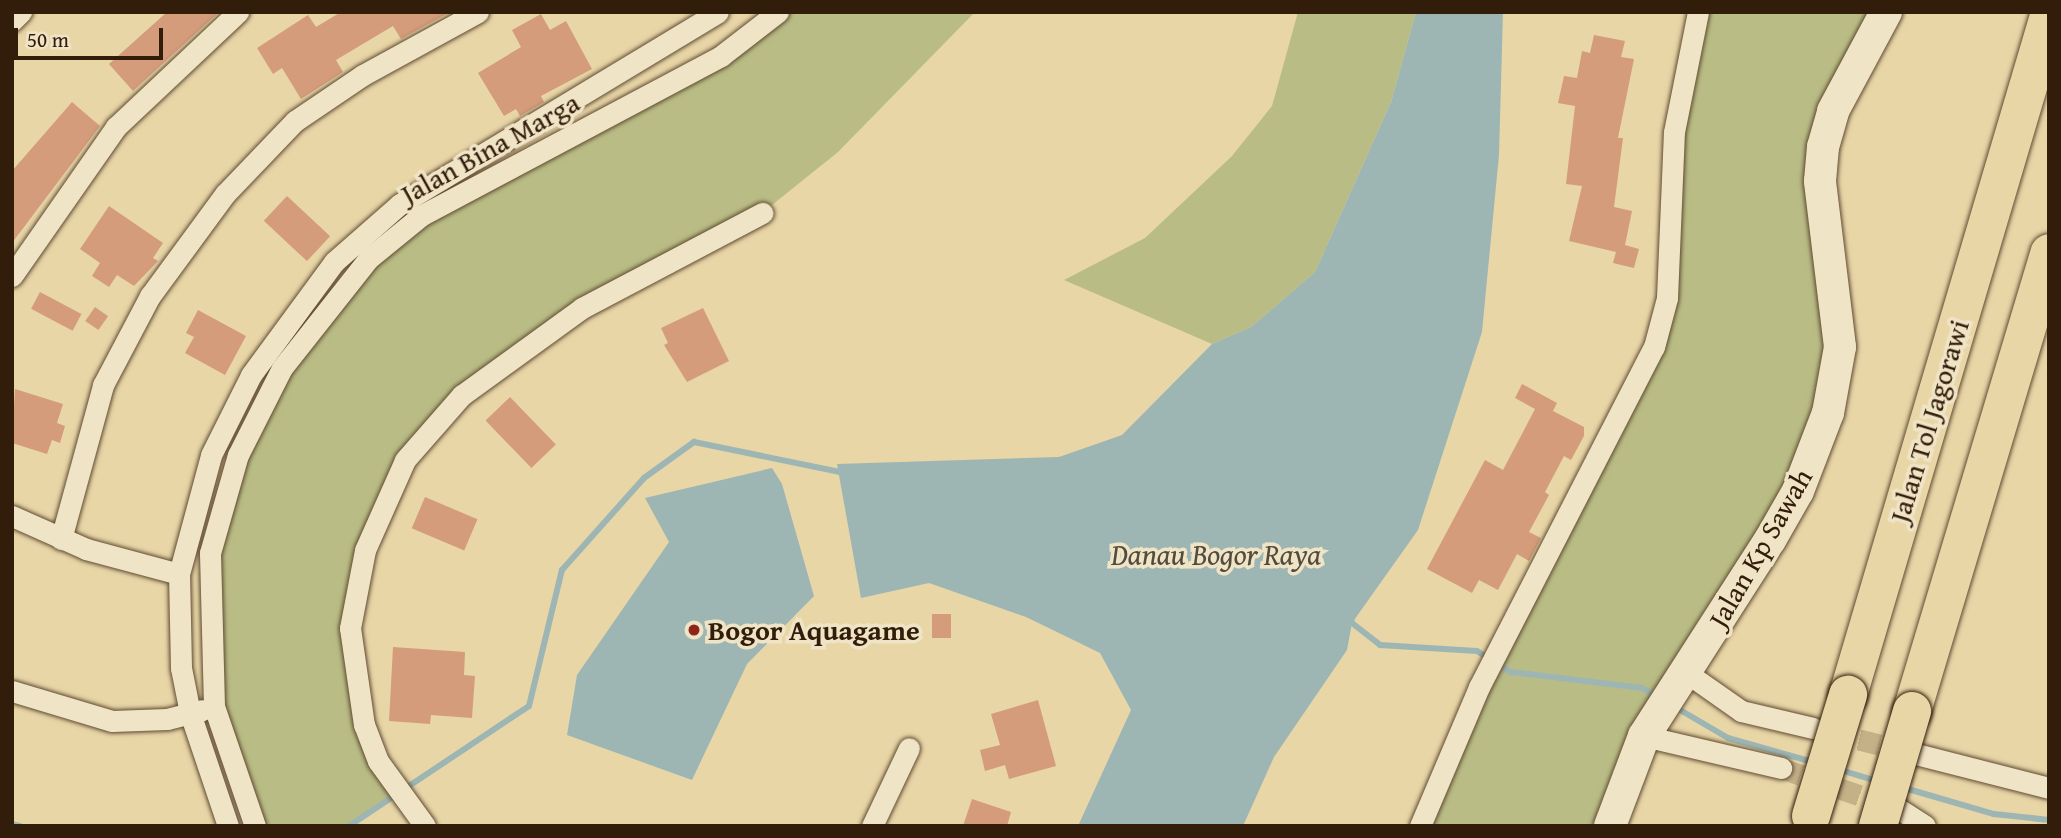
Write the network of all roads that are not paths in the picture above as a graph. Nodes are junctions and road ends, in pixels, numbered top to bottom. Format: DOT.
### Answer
graph roads {
  1 [pos="20,12"];
  2 [pos="238,12"];
  3 [pos="478,12"];
  4 [pos="778,12"];
  5 [pos="1698,12"];
  6 [pos="1886,12"];
  7 [pos="705,16"];
  8 [pos="2049,16"];
  9 [pos="12,21"];
  10 [pos="721,56"];
  11 [pos="762,213"];
  12 [pos="2049,253"];
  13 [pos="12,276"];
  14 [pos="12,516"];
  15 [pos="61,539"];
  16 [pos="179,574"];
  17 [pos="1683,678"];
  18 [pos="12,691"];
  19 [pos="214,706"];
  20 [pos="190,713"];
  21 [pos="1814,728"];
  22 [pos="1646,732"];
  23 [pos="909,748"];
  24 [pos="1916,754"];
  25 [pos="1781,768"];
  26 [pos="2049,788"];
  27 [pos="1888,817"];
  28 [pos="1809,821"];
  29 [pos="228,826"];
  30 [pos="255,826"];
  31 [pos="425,826"];
  32 [pos="872,826"];
  33 [pos="1420,826"];
  34 [pos="1610,826"];
  35 [pos="1925,826"];
  1 -- 9 [label="street"];
  2 -- 13 [label="street"];
  3 -- 15 [label="street"];
  4 -- 10 [label="street, Jalan Bina Marga"];
  5 -- 33 [label="street"];
  6 -- 17 [label="street, Jalan Kp Sawah"];
  7 -- 10 [label="street"];
  7 -- 16 [label="street, Jalan Bina Marga"];
  8 -- 28 [label="highway, Jalan Tol Jagorawi, bridge"];
  10 -- 19 [label="street, Jalan Bina Marga"];
  11 -- 31 [label="street"];
  12 -- 27 [label="highway, bridge"];
  14 -- 15 [label="street"];
  15 -- 16 [label="street"];
  16 -- 20 [label="street, Jalan Bina Marga"];
  17 -- 21 [label="street"];
  17 -- 22 [label="street, Jalan Kp Sawah"];
  18 -- 20 [label="street"];
  19 -- 20 [label="street"];
  19 -- 30 [label="street, Jalan Bina Marga"];
  20 -- 29 [label="street, Jalan Bina Marga"];
  22 -- 25 [label="street"];
  22 -- 34 [label="street, Jalan Kp Sawah"];
  23 -- 32 [label="street"];
  24 -- 26 [label="street"];
  27 -- 35 [label="street"];
}
